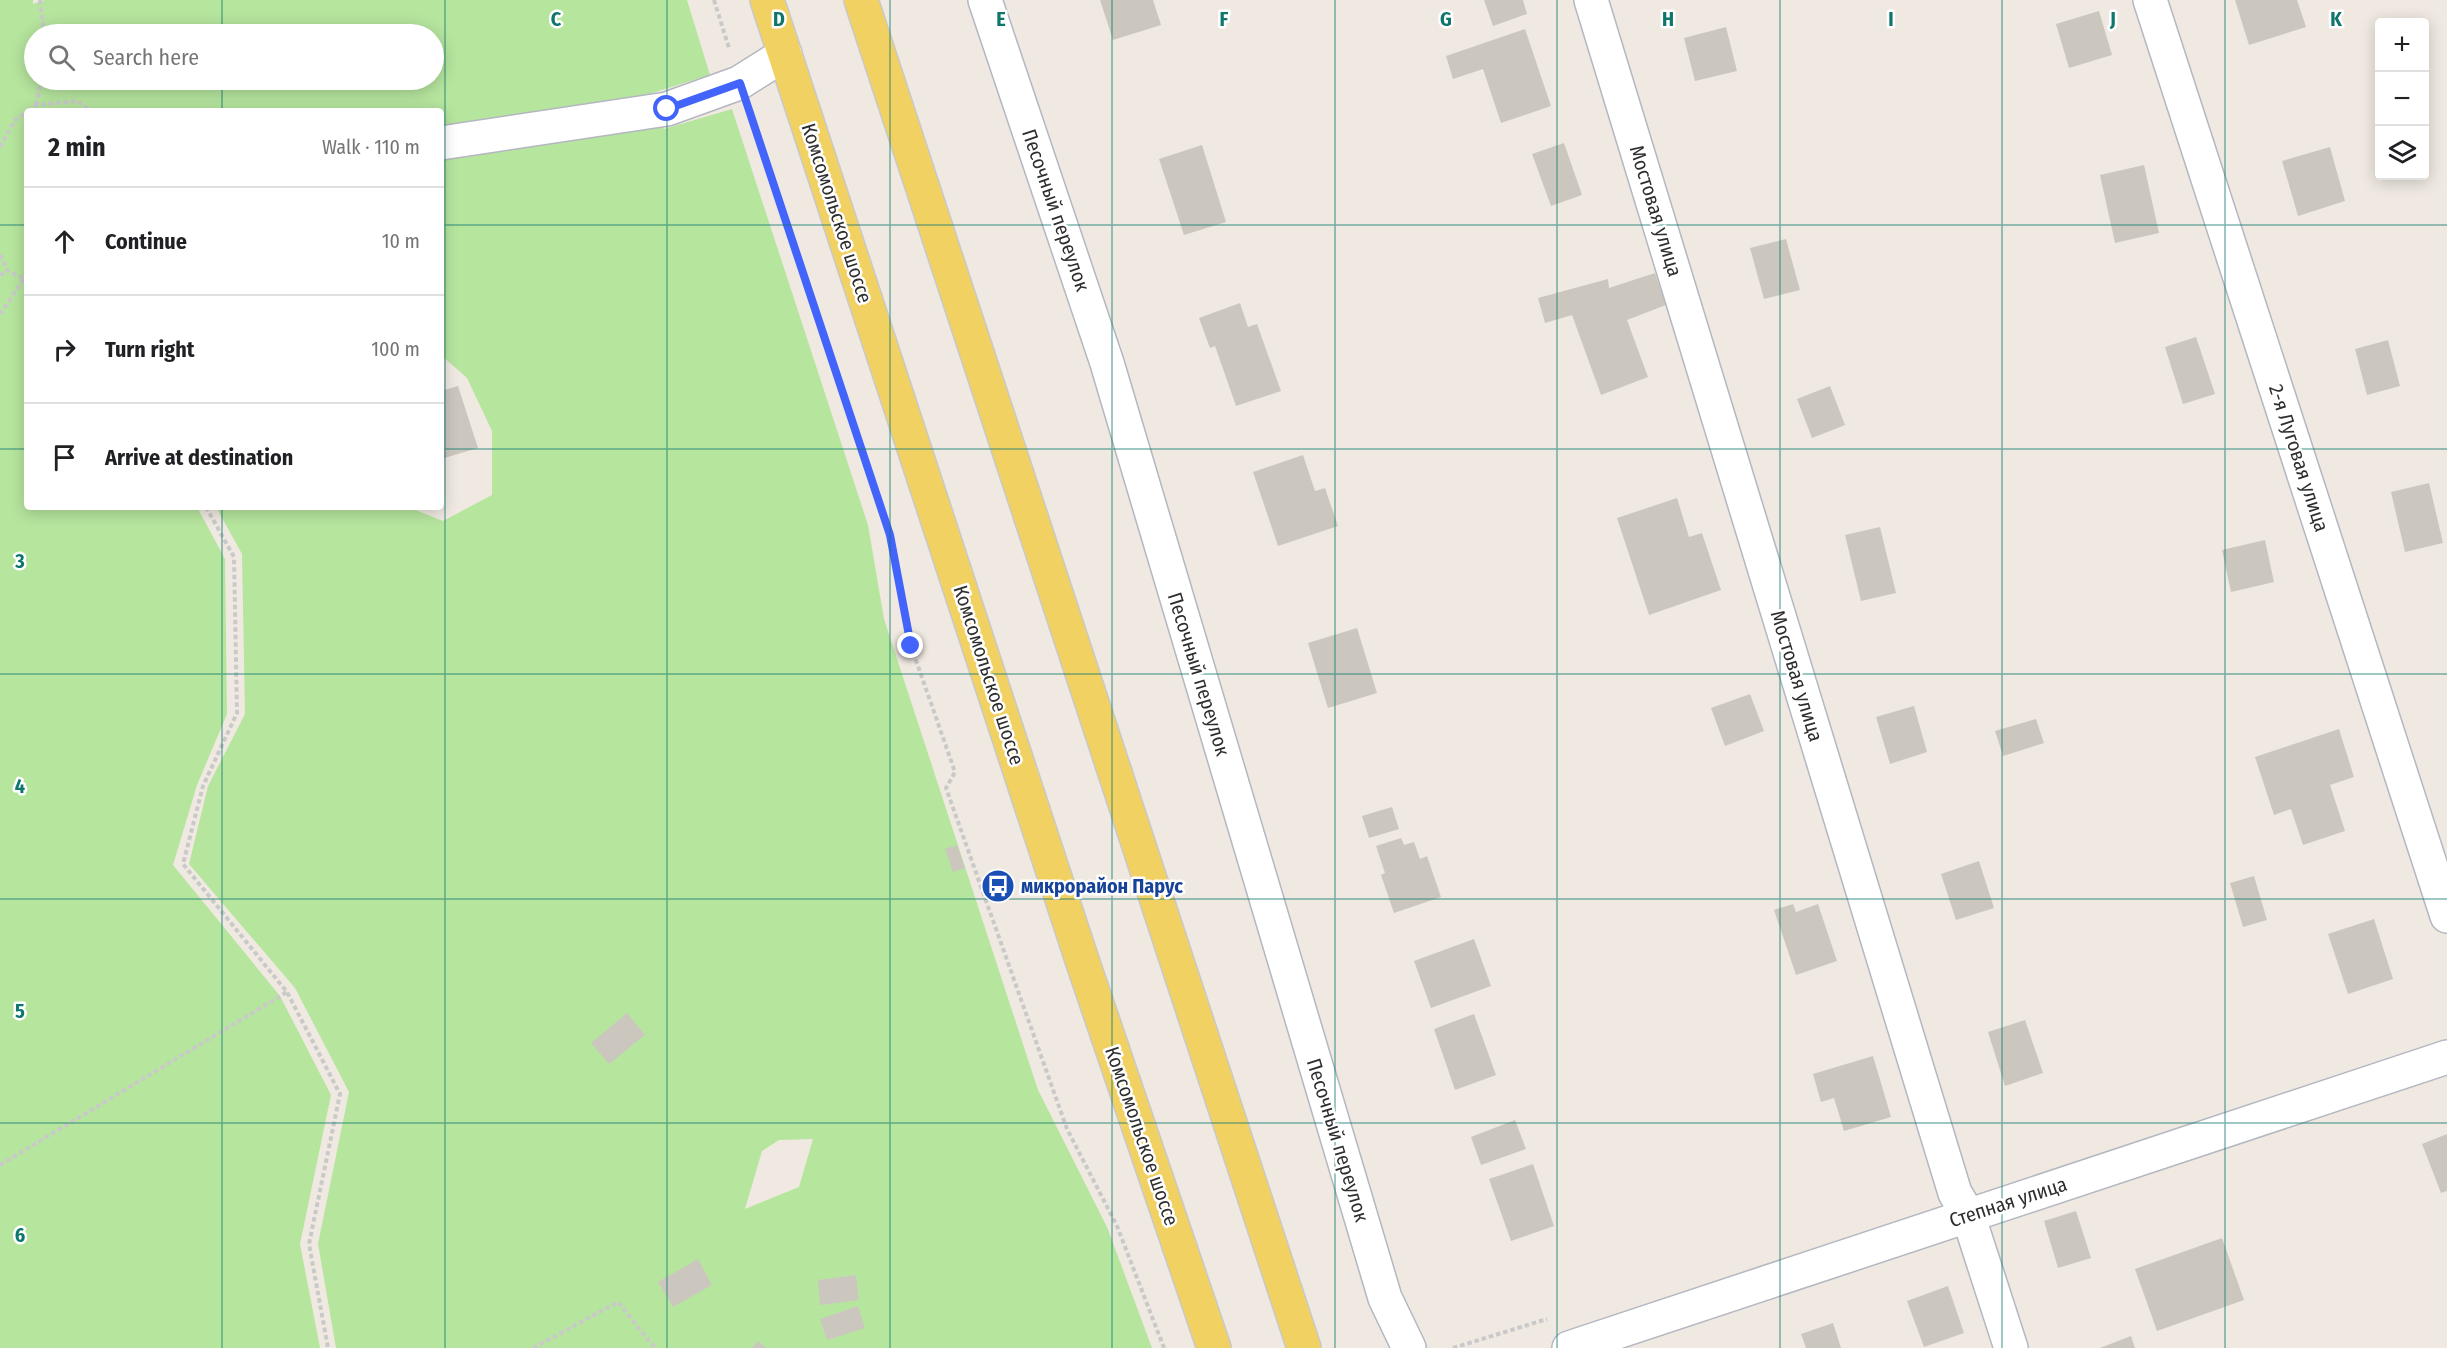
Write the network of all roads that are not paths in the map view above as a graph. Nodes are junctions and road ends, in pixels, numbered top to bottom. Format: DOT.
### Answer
graph roads {
  1 [pos="767,0"];
  2 [pos="861,0"];
  3 [pos="985,0"];
  4 [pos="1591,0"];
  5 [pos="2150,0"];
  6 [pos="785,54"];
  7 [pos="444,143"];
  8 [pos="2447,916"];
  9 [pos="2447,1057"];
  10 [pos="1968,1215"];
  11 [pos="1214,1348"];
  12 [pos="1304,1348"];
  13 [pos="1409,1348"];
  14 [pos="1569,1348"];
  15 [pos="2011,1348"];
  1 -- 6 [label="main road, Комсомольское шоссе"];
  2 -- 12 [label="main road"];
  3 -- 13 [label="street, Песочный переулок"];
  4 -- 10 [label="street, Мостовая улица"];
  5 -- 8 [label="street, 2-я Луговая улица"];
  6 -- 7 [label="street"];
  6 -- 11 [label="main road, Комсомольское шоссе"];
  9 -- 10 [label="street, Степная улица"];
  10 -- 14 [label="street, Степная улица"];
  10 -- 15 [label="street, Мостовая улица"];
}
